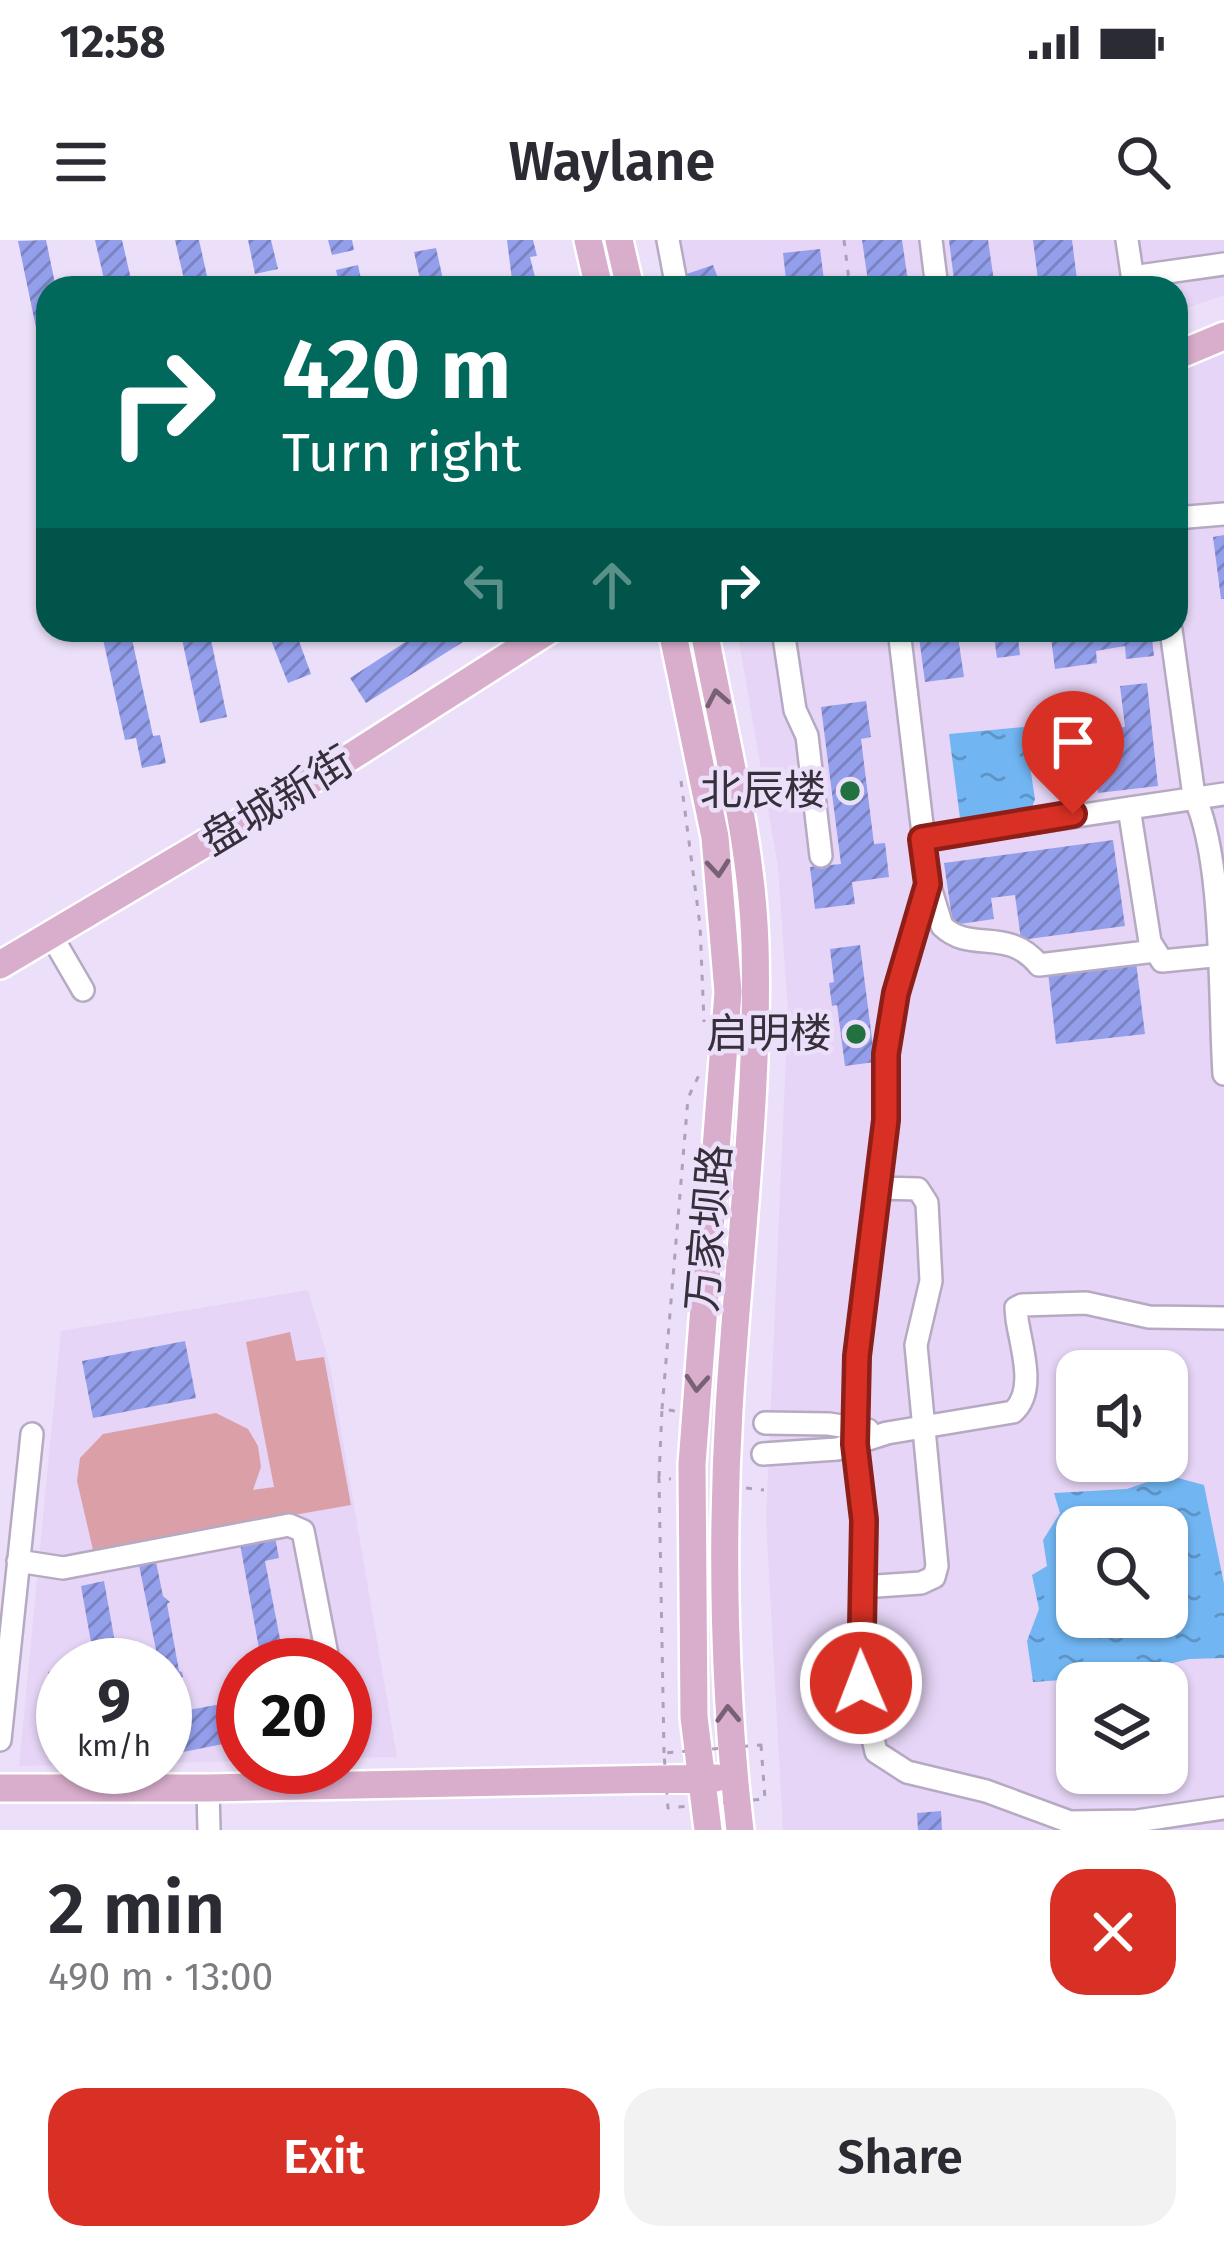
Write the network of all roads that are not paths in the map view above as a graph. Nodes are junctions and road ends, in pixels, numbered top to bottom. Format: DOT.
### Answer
graph roads {
  1 [pos="588,240"];
  2 [pos="619,240"];
  3 [pos="668,240"];
  4 [pos="931,240"];
  5 [pos="1127,240"];
  6 [pos="1224,264"];
  7 [pos="596,276"];
  8 [pos="627,276"];
  9 [pos="675,276"];
  10 [pos="936,276"];
  11 [pos="1132,276"];
  12 [pos="1163,276"];
  13 [pos="1224,336"];
  14 [pos="1188,351"];
  15 [pos="1224,514"];
  16 [pos="1188,517"];
  17 [pos="530,642"];
  18 [pos="675,642"];
  19 [pos="706,642"];
  20 [pos="785,642"];
  21 [pos="900,642"];
  22 [pos="1173,642"];
  23 [pos="1224,794"];
  24 [pos="1194,796"];
  25 [pos="1129,808"];
  26 [pos="922,839"];
  27 [pos="821,856"];
  28 [pos="928,884"];
  29 [pos="50,935"];
  30 [pos="1156,951"];
  31 [pos="1223,955"];
  32 [pos="0,965"];
  33 [pos="83,990"];
  34 [pos="1224,1074"];
  35 [pos="879,1188"];
  36 [pos="1224,1318"];
  37 [pos="765,1423"];
  38 [pos="922,1429"];
  39 [pos="32,1434"];
  40 [pos="855,1436"];
  41 [pos="763,1454"];
  42 [pos="17,1561"];
  43 [pos="862,1587"];
  44 [pos="324,1638"];
  45 [pos="0,1740"];
  46 [pos="734,1776"];
  47 [pos="701,1780"];
  48 [pos="0,1788"];
  49 [pos="208,1788"];
  50 [pos="1224,1808"];
  51 [pos="209,1830"];
  52 [pos="708,1830"];
  53 [pos="740,1830"];
  1 -- 7 [label="main road"];
  2 -- 8 [label="main road"];
  3 -- 9 [label="street"];
  4 -- 10 [label="street"];
  5 -- 11 [label="street"];
  6 -- 12 [label="street"];
  13 -- 14 [label="main road"];
  15 -- 16 [label="street"];
  17 -- 29 [label="main road, 盘城新街"];
  18 -- 47 [label="main road, 万家坝路, one-way"];
  46 -- 19 [label="main road, 万家坝路, one-way"];
  20 -- 27 [label="street"];
  21 -- 26 [label="street"];
  22 -- 24 [label="street"];
  23 -- 24 [label="street"];
  24 -- 25 [label="street"];
  24 -- 31 [label="street"];
  25 -- 26 [label="street"];
  25 -- 30 [label="street"];
  26 -- 28 [label="street"];
  28 -- 30 [label="street"];
  28 -- 35 [label="street"];
  29 -- 32 [label="main road, 盘城新街"];
  29 -- 33 [label="street"];
  30 -- 31 [label="street"];
  31 -- 34 [label="street"];
  35 -- 38 [label="street"];
  35 -- 40 [label="street"];
  36 -- 38 [label="street"];
  37 -- 40 [label="street"];
  38 -- 40 [label="street"];
  38 -- 43 [label="street"];
  39 -- 42 [label="street"];
  40 -- 41 [label="street"];
  40 -- 43 [label="street"];
  42 -- 44 [label="street"];
  42 -- 45 [label="street"];
  43 -- 50 [label="street"];
  46 -- 47 [label="main road"];
  46 -- 53 [label="main road, 万家坝路"];
  47 -- 49 [label="main road"];
  47 -- 52 [label="main road, 万家坝路"];
  48 -- 49 [label="main road"];
  49 -- 51 [label="street"];
}
